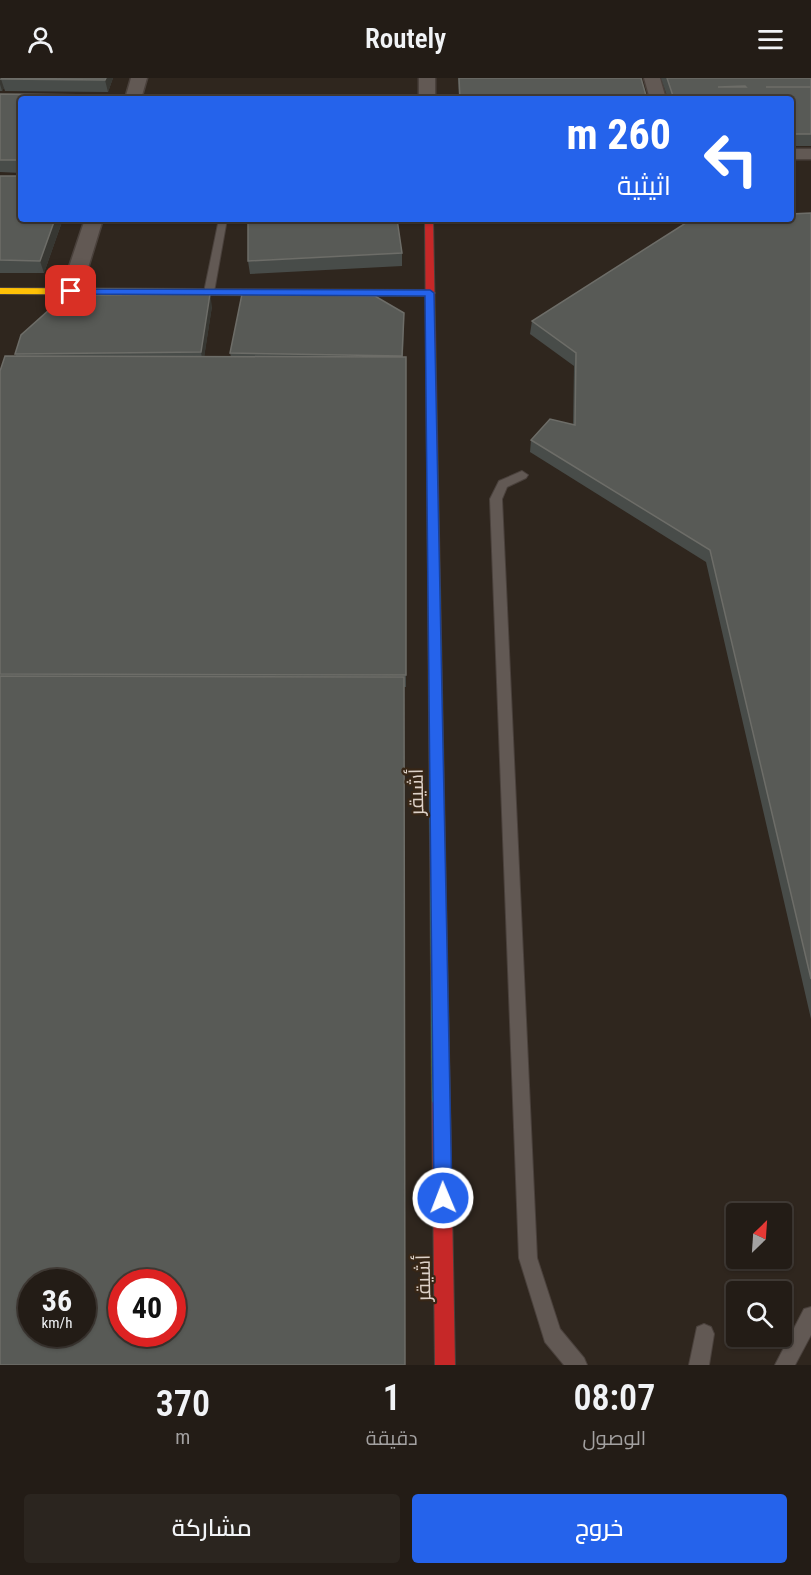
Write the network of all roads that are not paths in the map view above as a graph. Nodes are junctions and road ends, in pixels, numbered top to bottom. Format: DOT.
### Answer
graph roads {
  1 [pos="139,78"];
  2 [pos="427,78"];
  3 [pos="652,78"];
  4 [pos="134,96"];
  5 [pos="427,96"];
  6 [pos="657,96"];
  7 [pos="794,154"];
  8 [pos="811,154"];
  9 [pos="93,222"];
  10 [pos="222,222"];
  11 [pos="429,222"];
  12 [pos="0,291"];
  13 [pos="71,291"];
  14 [pos="209,292"];
  15 [pos="430,293"];
  16 [pos="522,475"];
  17 [pos="811,1316"];
  18 [pos="704,1335"];
  19 [pos="445,1365"];
  20 [pos="577,1365"];
  21 [pos="699,1365"];
  22 [pos="785,1365"];
  1 -- 4 [label="street"];
  2 -- 5 [label="street"];
  3 -- 6 [label="street"];
  7 -- 8 [label="street"];
  9 -- 13 [label="street"];
  10 -- 14 [label="lane"];
  11 -- 15 [label="street, أشيقر"];
  12 -- 13 [label="street"];
  13 -- 14 [label="street"];
  14 -- 15 [label="street"];
  15 -- 19 [label="street, أشيقر"];
  16 -- 20 [label="lane"];
  17 -- 22 [label="lane"];
  18 -- 21 [label="lane"];
}
